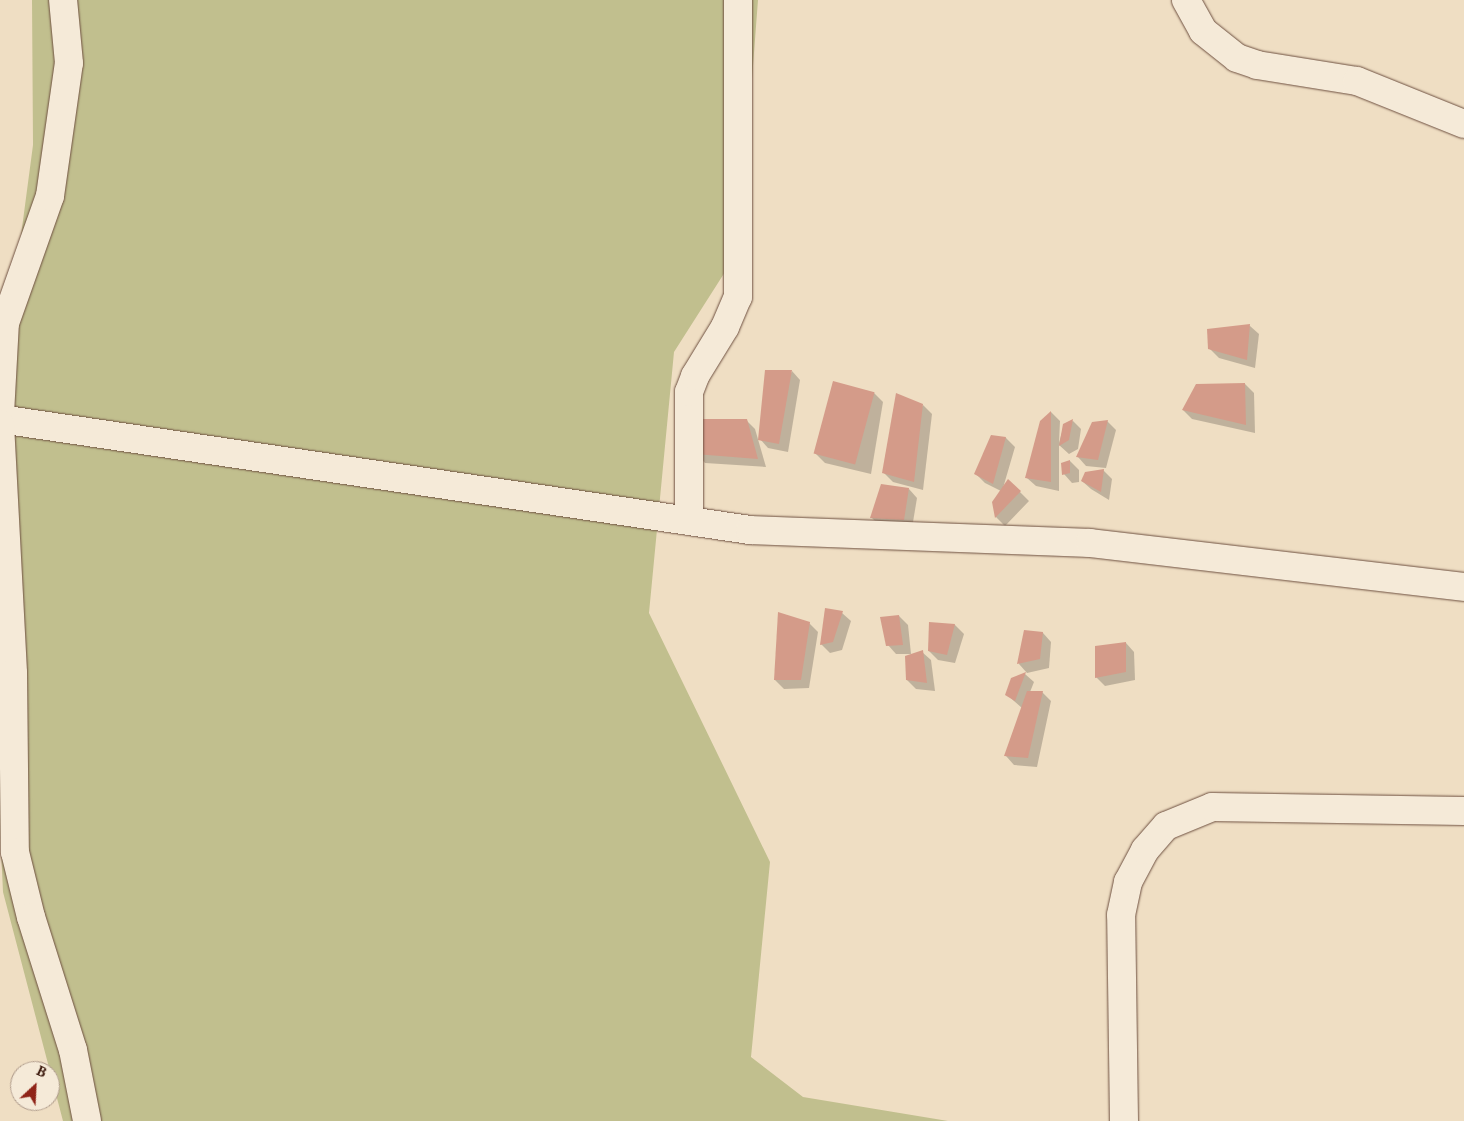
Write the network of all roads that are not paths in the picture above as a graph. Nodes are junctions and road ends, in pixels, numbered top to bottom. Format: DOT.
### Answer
graph roads {
  1 [pos="63,0"];
  2 [pos="738,0"];
  3 [pos="1186,0"];
  4 [pos="1464,124"];
  5 [pos="0,414"];
  6 [pos="0,419"];
  7 [pos="0,424"];
  8 [pos="689,521"];
  9 [pos="1464,587"];
  10 [pos="1464,812"];
  11 [pos="87,1121"];
  12 [pos="1124,1121"];
  1 -- 5 [label="street"];
  2 -- 8 [label="street"];
  3 -- 4 [label="street"];
  6 -- 8 [label="street"];
  7 -- 11 [label="street"];
  8 -- 9 [label="street"];
  10 -- 12 [label="street"];
}
